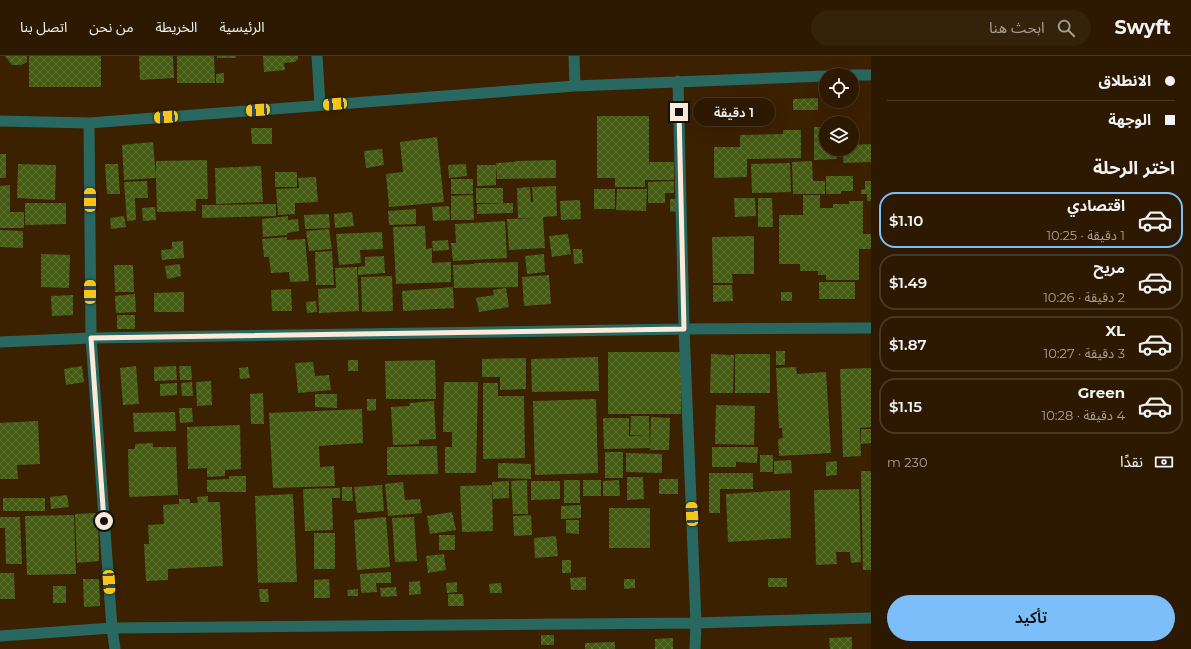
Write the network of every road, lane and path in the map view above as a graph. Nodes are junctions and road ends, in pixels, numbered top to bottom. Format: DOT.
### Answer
graph roads {
  1 [pos="317,56"];
  2 [pos="574,56"];
  3 [pos="859,75"];
  4 [pos="871,75"];
  5 [pos="819,76"];
  6 [pos="678,81"];
  7 [pos="575,86"];
  8 [pos="320,105"];
  9 [pos="0,121"];
  10 [pos="89,123"];
  11 [pos="871,328"];
  12 [pos="684,329"];
  13 [pos="91,338"];
  14 [pos="0,342"];
  15 [pos="871,618"];
  16 [pos="696,623"];
  17 [pos="112,628"];
  18 [pos="0,636"];
  19 [pos="115,649"];
  20 [pos="695,649"];
  1 -- 8 [label="street"];
  2 -- 7 [label="street"];
  3 -- 4 [label="street"];
  5 -- 6 [label="street"];
  6 -- 7 [label="street"];
  6 -- 12 [label="street"];
  7 -- 8 [label="street"];
  8 -- 10 [label="street"];
  9 -- 10 [label="street"];
  10 -- 13 [label="street"];
  11 -- 12 [label="street"];
  12 -- 13 [label="street"];
  12 -- 16 [label="street"];
  13 -- 14 [label="street"];
  13 -- 17 [label="street"];
  15 -- 16 [label="street"];
  16 -- 17 [label="street"];
  16 -- 20 [label="street"];
  17 -- 18 [label="street"];
  17 -- 19 [label="street"];
}
